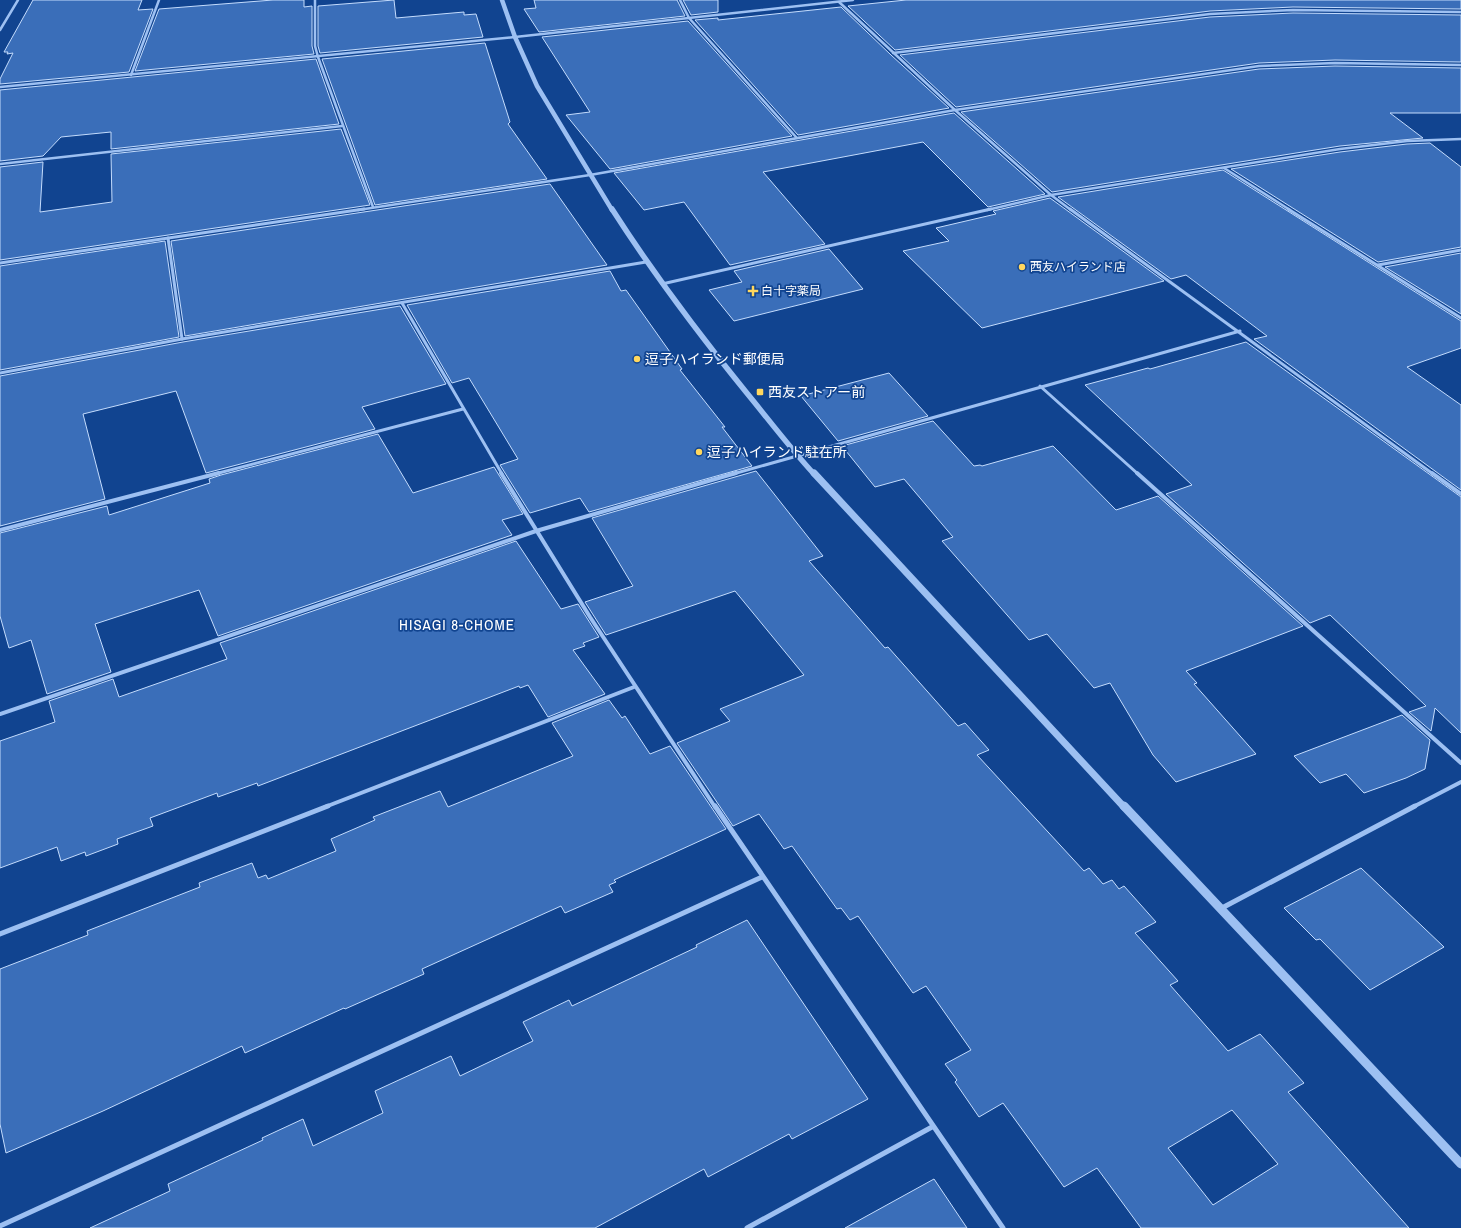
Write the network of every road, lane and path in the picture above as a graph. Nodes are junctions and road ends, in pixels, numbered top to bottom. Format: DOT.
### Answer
graph roads {
  1 [pos="18,0"];
  2 [pos="159,0"];
  3 [pos="315,0"];
  4 [pos="502,0"];
  5 [pos="680,0"];
  6 [pos="853,0"];
  7 [pos="839,2"];
  8 [pos="1461,12"];
  9 [pos="689,18"];
  10 [pos="0,30"];
  11 [pos="515,37"];
  12 [pos="893,53"];
  13 [pos="318,57"];
  14 [pos="1461,65"];
  15 [pos="131,75"];
  16 [pos="0,88"];
  17 [pos="955,110"];
  18 [pos="342,126"];
  19 [pos="796,138"];
  20 [pos="1461,138"];
  21 [pos="0,164"];
  22 [pos="1224,168"];
  23 [pos="590,174"];
  24 [pos="1052,195"];
  25 [pos="373,207"];
  26 [pos="168,238"];
  27 [pos="1461,250"];
  28 [pos="646,262"];
  29 [pos="0,263"];
  30 [pos="1378,265"];
  31 [pos="662,284"];
  32 [pos="402,303"];
  33 [pos="1461,318"];
  34 [pos="1240,331"];
  35 [pos="182,339"];
  36 [pos="0,373"];
  37 [pos="1040,386"];
  38 [pos="463,409"];
  39 [pos="797,455"];
  40 [pos="1461,494"];
  41 [pos="0,530"];
  42 [pos="536,531"];
  43 [pos="634,687"];
  44 [pos="0,714"];
  45 [pos="1461,763"];
  46 [pos="1461,782"];
  47 [pos="762,877"];
  48 [pos="1220,909"];
  49 [pos="0,934"];
  50 [pos="932,1127"];
  51 [pos="1461,1164"];
  52 [pos="0,1226"];
  53 [pos="747,1228"];
  54 [pos="1003,1228"];
  1 -- 10 [label="street"];
  2 -- 15 [label="street"];
  3 -- 13 [label="street"];
  4 -- 11 [label="street"];
  5 -- 9 [label="street"];
  6 -- 7 [label="street"];
  7 -- 9 [label="street"];
  7 -- 12 [label="street"];
  8 -- 12 [label="street"];
  9 -- 11 [label="street"];
  9 -- 19 [label="street"];
  11 -- 13 [label="street"];
  11 -- 23 [label="street"];
  12 -- 17 [label="street"];
  13 -- 15 [label="street"];
  13 -- 18 [label="street"];
  14 -- 17 [label="street"];
  15 -- 16 [label="street"];
  17 -- 19 [label="street"];
  17 -- 24 [label="street"];
  18 -- 21 [label="street"];
  18 -- 25 [label="street"];
  19 -- 23 [label="street"];
  20 -- 22 [label="street"];
  22 -- 24 [label="street"];
  22 -- 30 [label="street"];
  23 -- 25 [label="street"];
  23 -- 28 [label="street"];
  24 -- 31 [label="street"];
  24 -- 34 [label="street"];
  25 -- 26 [label="street"];
  26 -- 29 [label="street"];
  26 -- 35 [label="street"];
  27 -- 30 [label="street"];
  28 -- 31 [label="street"];
  28 -- 32 [label="street"];
  30 -- 33 [label="street"];
  31 -- 39 [label="street"];
  32 -- 35 [label="street"];
  32 -- 38 [label="street"];
  34 -- 37 [label="street"];
  34 -- 40 [label="street"];
  35 -- 36 [label="street"];
  37 -- 39 [label="street"];
  37 -- 45 [label="street"];
  38 -- 41 [label="street"];
  38 -- 42 [label="street"];
  39 -- 42 [label="street"];
  39 -- 48 [label="street"];
  42 -- 43 [label="street"];
  42 -- 44 [label="street"];
  43 -- 47 [label="street"];
  43 -- 49 [label="street"];
  46 -- 48 [label="street"];
  47 -- 50 [label="street"];
  47 -- 52 [label="street"];
  48 -- 51 [label="street"];
  50 -- 53 [label="street"];
  50 -- 54 [label="street"];
}
